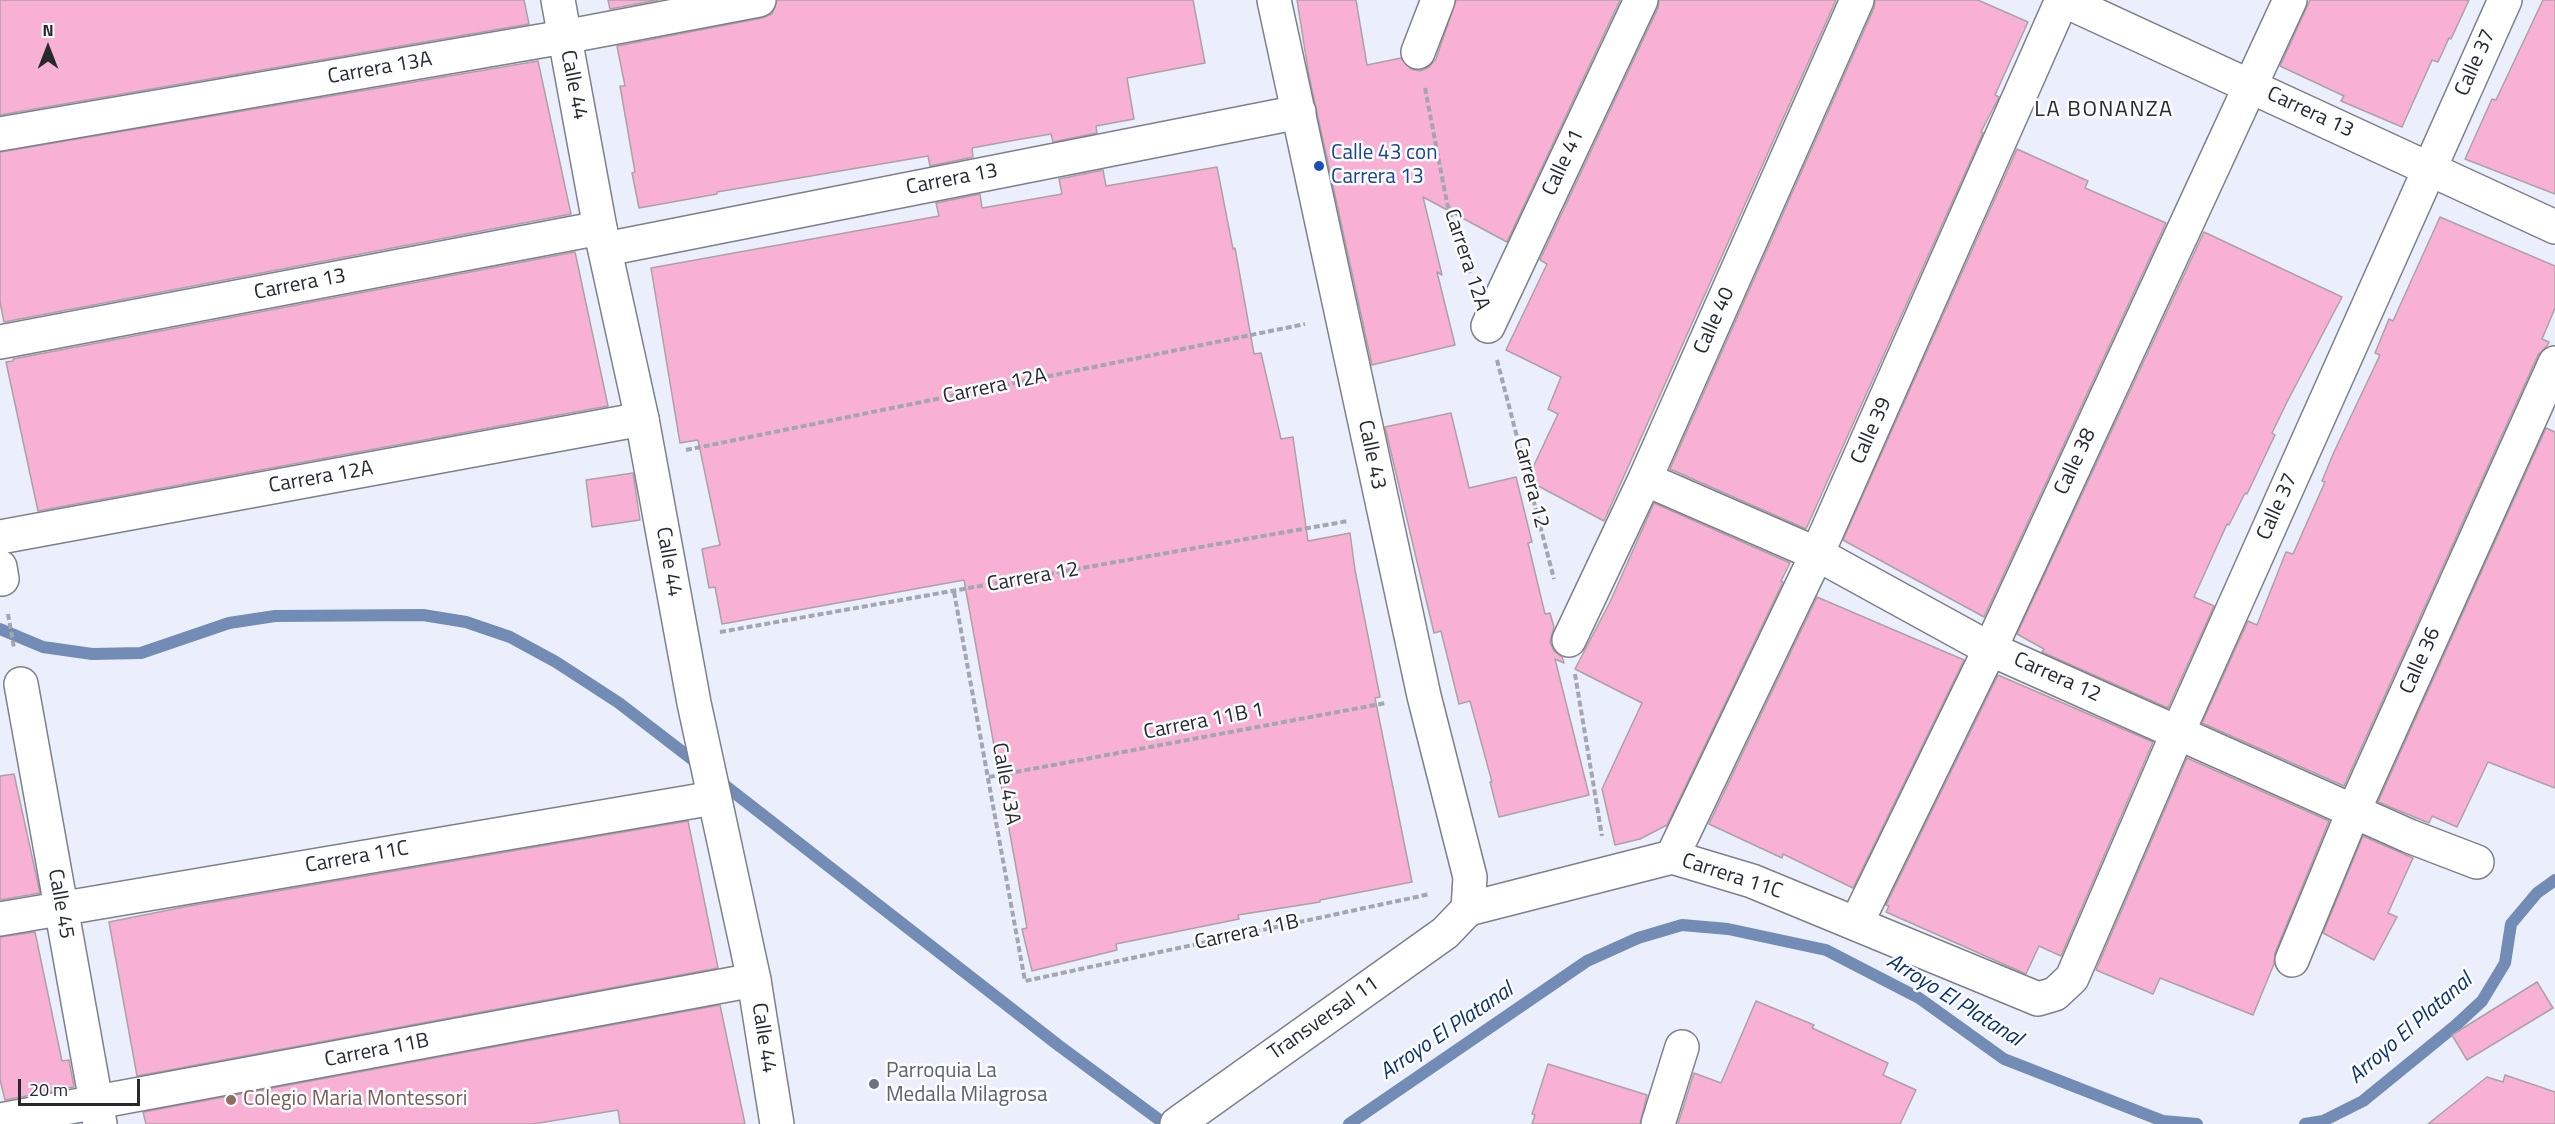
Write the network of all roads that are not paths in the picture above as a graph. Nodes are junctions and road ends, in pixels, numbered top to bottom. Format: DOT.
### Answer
graph roads {
  1 [pos="558,0"];
  2 [pos="759,0"];
  3 [pos="1274,0"];
  4 [pos="1438,0"];
  5 [pos="1641,0"];
  6 [pos="1857,0"];
  7 [pos="2063,0"];
  8 [pos="2290,0"];
  9 [pos="2505,0"];
  10 [pos="564,37"];
  11 [pos="1418,52"];
  12 [pos="2251,85"];
  13 [pos="1299,112"];
  14 [pos="0,134"];
  15 [pos="2429,169"];
  16 [pos="2555,227"];
  17 [pos="603,238"];
  18 [pos="1488,326"];
  19 [pos="0,342"];
  20 [pos="2555,363"];
  21 [pos="642,419"];
  22 [pos="1645,479"];
  23 [pos="0,537"];
  24 [pos="1817,554"];
  25 [pos="1569,640"];
  26 [pos="1990,649"];
  27 [pos="14,695"];
  28 [pos="2178,732"];
  29 [pos="714,798"];
  30 [pos="2354,810"];
  31 [pos="1672,857"];
  32 [pos="2477,862"];
  33 [pos="1469,897"];
  34 [pos="60,908"];
  35 [pos="0,919"];
  36 [pos="1857,922"];
  37 [pos="2292,960"];
  38 [pos="754,980"];
  39 [pos="2037,999"];
  40 [pos="1682,1047"];
  41 [pos="98,1114"];
  42 [pos="1186,1117"];
  43 [pos="0,1120"];
  44 [pos="777,1124"];
  45 [pos="1658,1124"];
  1 -- 10 [label="street, Calle 44"];
  2 -- 10 [label="street, Carrera 13A"];
  3 -- 13 [label="street, Calle 43"];
  4 -- 11 [label="street"];
  5 -- 18 [label="street, Calle 41"];
  6 -- 22 [label="street, Calle 40"];
  7 -- 12 [label="street, Carrera 13"];
  7 -- 24 [label="street, Calle 39"];
  8 -- 12 [label="street, Calle 38"];
  9 -- 15 [label="street, Calle 37"];
  10 -- 14 [label="street, Carrera 13A"];
  10 -- 17 [label="street, Calle 44"];
  12 -- 15 [label="street, Carrera 13"];
  12 -- 26 [label="street, Calle 38"];
  13 -- 17 [label="street, Carrera 13"];
  13 -- 33 [label="street, Calle 43"];
  15 -- 16 [label="street, Carrera 13"];
  15 -- 28 [label="street, Calle 37"];
  17 -- 19 [label="street, Carrera 13"];
  17 -- 21 [label="street, Calle 44"];
  20 -- 30 [label="street, Calle 36"];
  21 -- 23 [label="street, Carrera 12A"];
  21 -- 29 [label="street, Calle 44"];
  22 -- 24 [label="street, Carrera 12"];
  22 -- 25 [label="street, Calle 40"];
  24 -- 26 [label="street, Carrera 12"];
  24 -- 31 [label="street, Calle 39"];
  26 -- 28 [label="street, Carrera 12"];
  26 -- 36 [label="street, Calle 38"];
  27 -- 34 [label="street, Calle 45"];
  28 -- 30 [label="street, Carrera 12"];
  28 -- 39 [label="street, Calle 37"];
  29 -- 34 [label="street, Carrera 11C"];
  29 -- 38 [label="street, Calle 44"];
  30 -- 32 [label="street, Carrera 12"];
  30 -- 37 [label="street, Calle 36"];
  31 -- 33 [label="street, Carrera 11C"];
  31 -- 36 [label="street, Carrera 11C"];
  33 -- 42 [label="street, Transversal 11"];
  34 -- 35 [label="street, Carrera 11C"];
  34 -- 41 [label="street, Calle 45"];
  36 -- 39 [label="street, Carrera 11C"];
  38 -- 41 [label="street, Carrera 11B"];
  38 -- 44 [label="street, Calle 44"];
  40 -- 45 [label="street"];
  41 -- 43 [label="street, Carrera 11B"];
}
